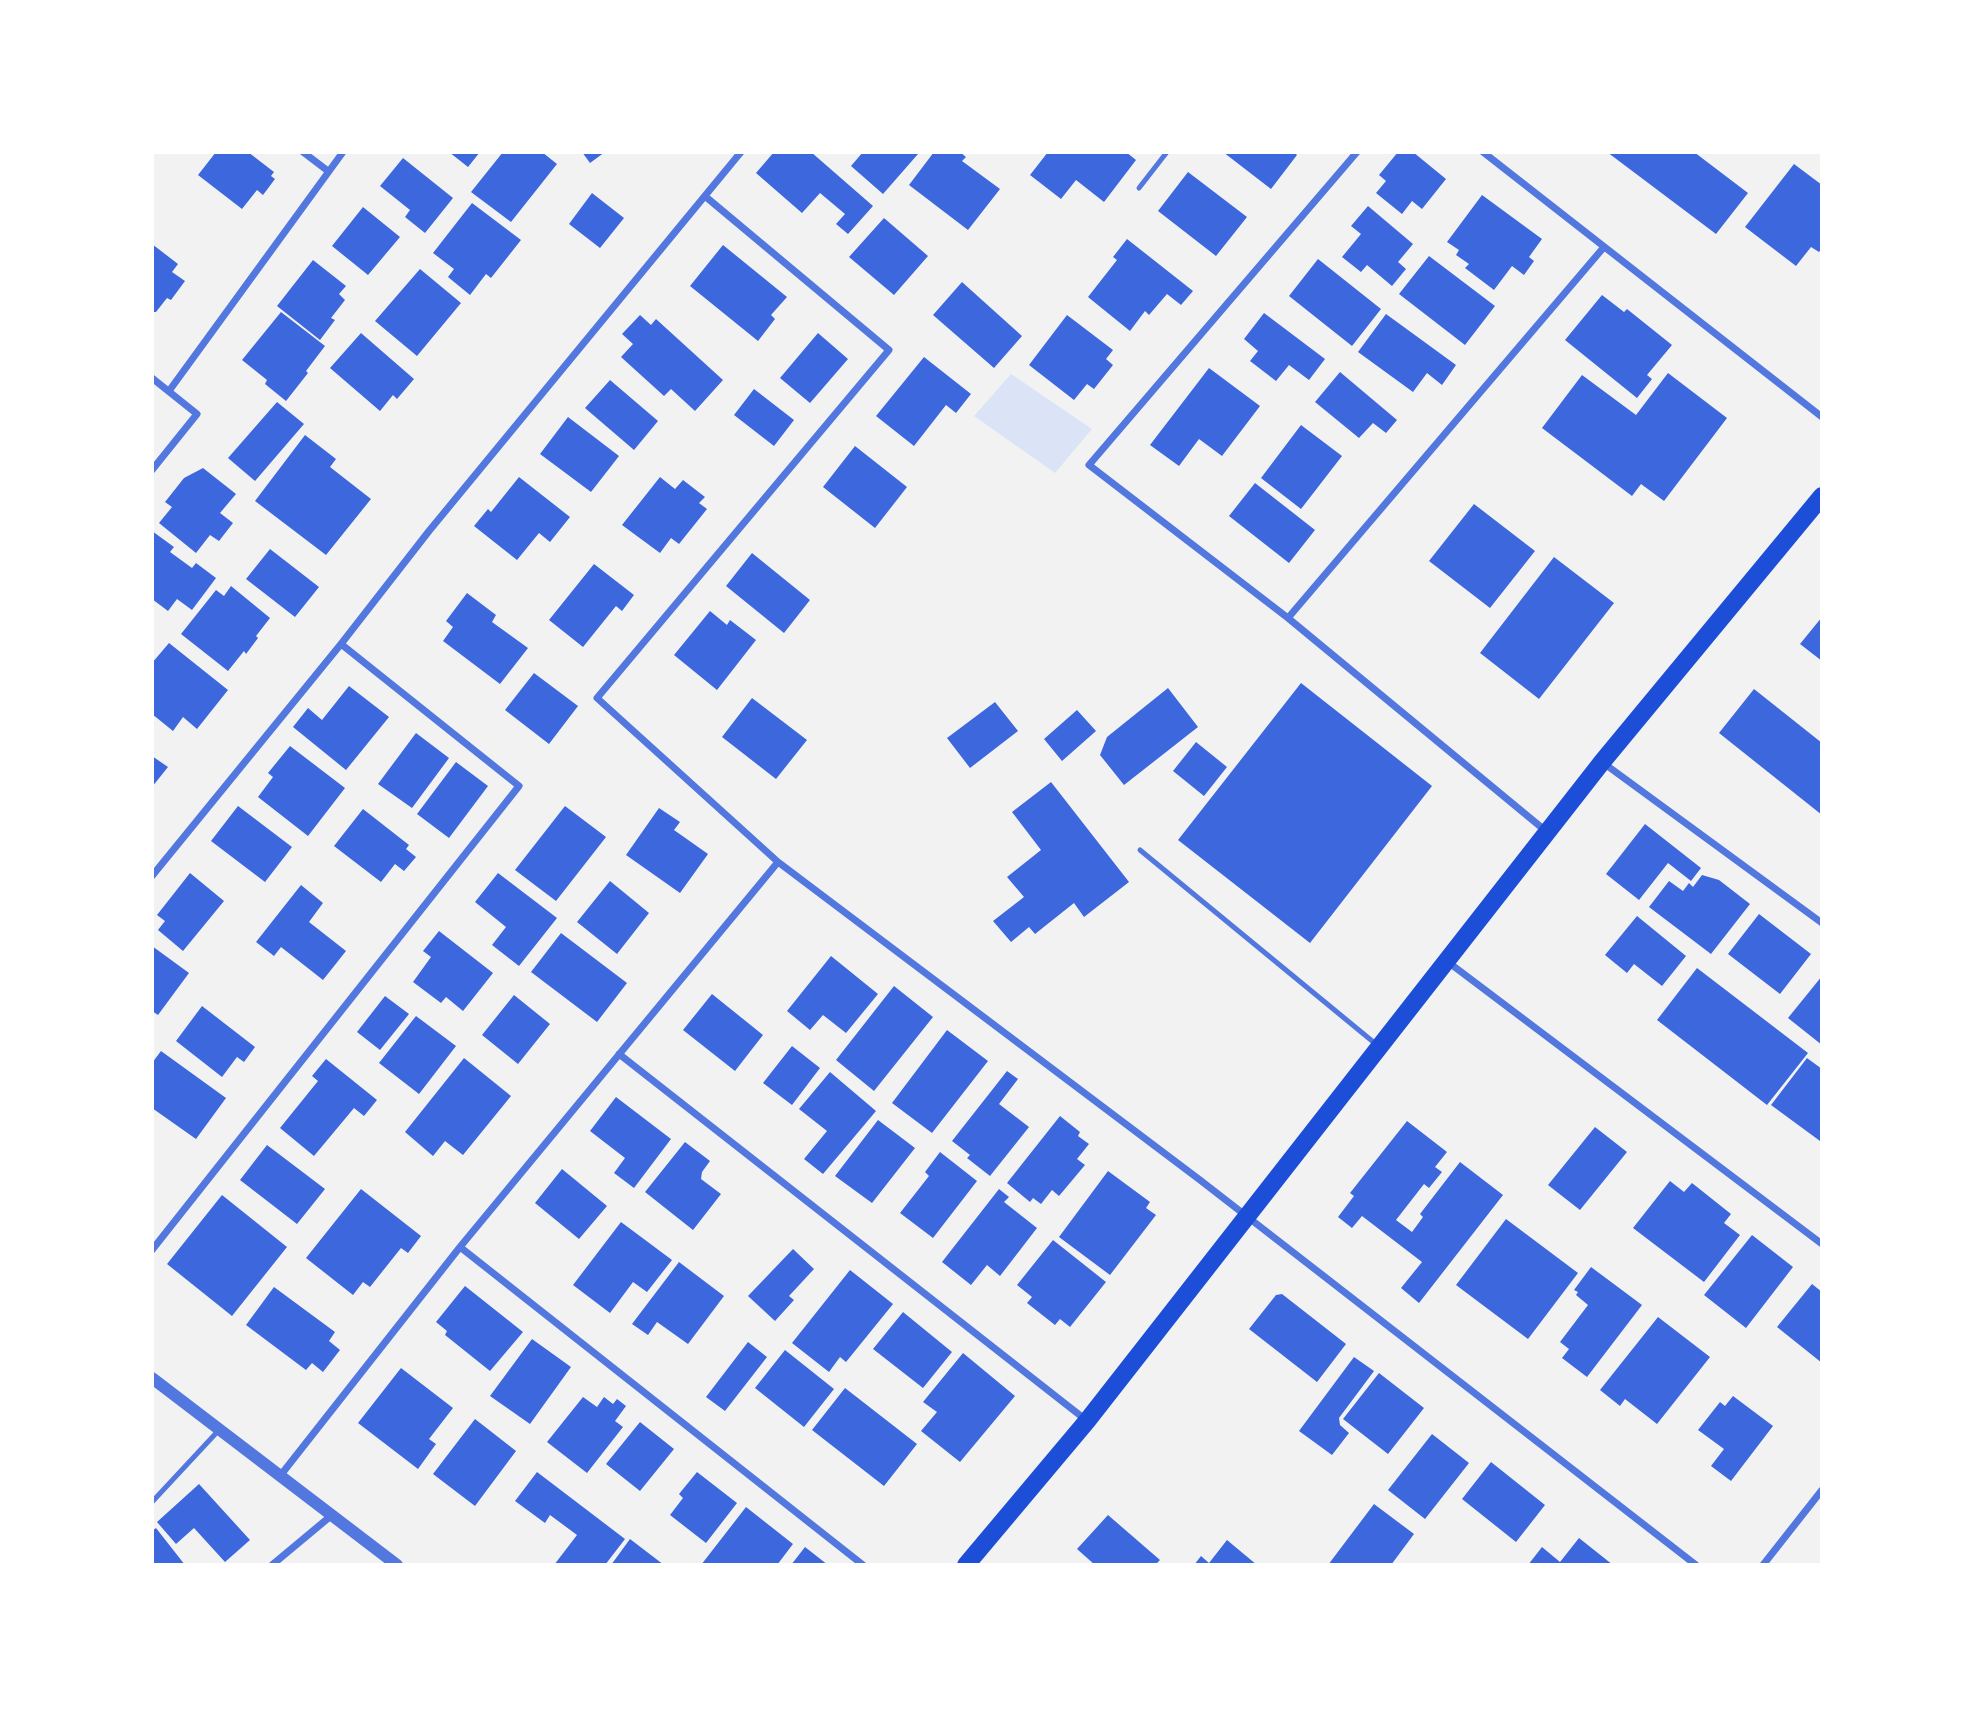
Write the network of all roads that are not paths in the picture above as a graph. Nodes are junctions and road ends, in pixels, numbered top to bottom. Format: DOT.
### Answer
graph roads {
  1 [pos="303,152"];
  2 [pos="342,152"];
  3 [pos="741,152"];
  4 [pos="1167,152"];
  5 [pos="1357,152"];
  6 [pos="1483,152"];
  7 [pos="328,171"];
  8 [pos="1139,188"];
  9 [pos="706,197"];
  10 [pos="1604,247"];
  11 [pos="152,378"];
  12 [pos="169,391"];
  13 [pos="1822,417"];
  14 [pos="152,470"];
  15 [pos="1822,496"];
  16 [pos="1287,618"];
  17 [pos="341,644"];
  18 [pos="1602,762"];
  19 [pos="1547,832"];
  20 [pos="1140,850"];
  21 [pos="778,862"];
  22 [pos="152,876"];
  23 [pos="1822,923"];
  24 [pos="1447,961"];
  25 [pos="1380,1047"];
  26 [pos="619,1054"];
  27 [pos="1247,1216"];
  28 [pos="1822,1244"];
  29 [pos="460,1247"];
  30 [pos="152,1250"];
  31 [pos="152,1378"];
  32 [pos="1087,1421"];
  33 [pos="219,1429"];
  34 [pos="279,1476"];
  35 [pos="1822,1490"];
  36 [pos="152,1502"];
  37 [pos="332,1516"];
  38 [pos="272,1565"];
  39 [pos="397,1565"];
  40 [pos="863,1565"];
  41 [pos="966,1565"];
  42 [pos="1696,1565"];
  43 [pos="1763,1565"];
  1 -- 7 [label="street"];
  2 -- 7 [label="street"];
  3 -- 9 [label="street"];
  4 -- 8 [label="lane"];
  5 -- 16 [label="street"];
  6 -- 10 [label="street"];
  7 -- 12 [label="street"];
  9 -- 17 [label="street"];
  9 -- 21 [label="street"];
  10 -- 13 [label="street"];
  10 -- 16 [label="street"];
  11 -- 12 [label="street"];
  12 -- 14 [label="street"];
  15 -- 18 [label="main road"];
  16 -- 19 [label="street"];
  17 -- 22 [label="street"];
  17 -- 30 [label="street"];
  18 -- 19 [label="main road"];
  18 -- 23 [label="street"];
  19 -- 24 [label="main road"];
  20 -- 25 [label="lane"];
  21 -- 26 [label="street"];
  21 -- 27 [label="street"];
  24 -- 25 [label="main road"];
  24 -- 28 [label="street"];
  25 -- 27 [label="main road"];
  26 -- 29 [label="street"];
  26 -- 32 [label="street"];
  27 -- 32 [label="main road"];
  27 -- 42 [label="street"];
  29 -- 34 [label="street"];
  29 -- 40 [label="street"];
  31 -- 33 [label="street"];
  32 -- 41 [label="main road"];
  33 -- 34 [label="street"];
  33 -- 36 [label="lane"];
  34 -- 37 [label="street"];
  35 -- 43 [label="street"];
  37 -- 38 [label="street"];
  37 -- 39 [label="street"];
}
